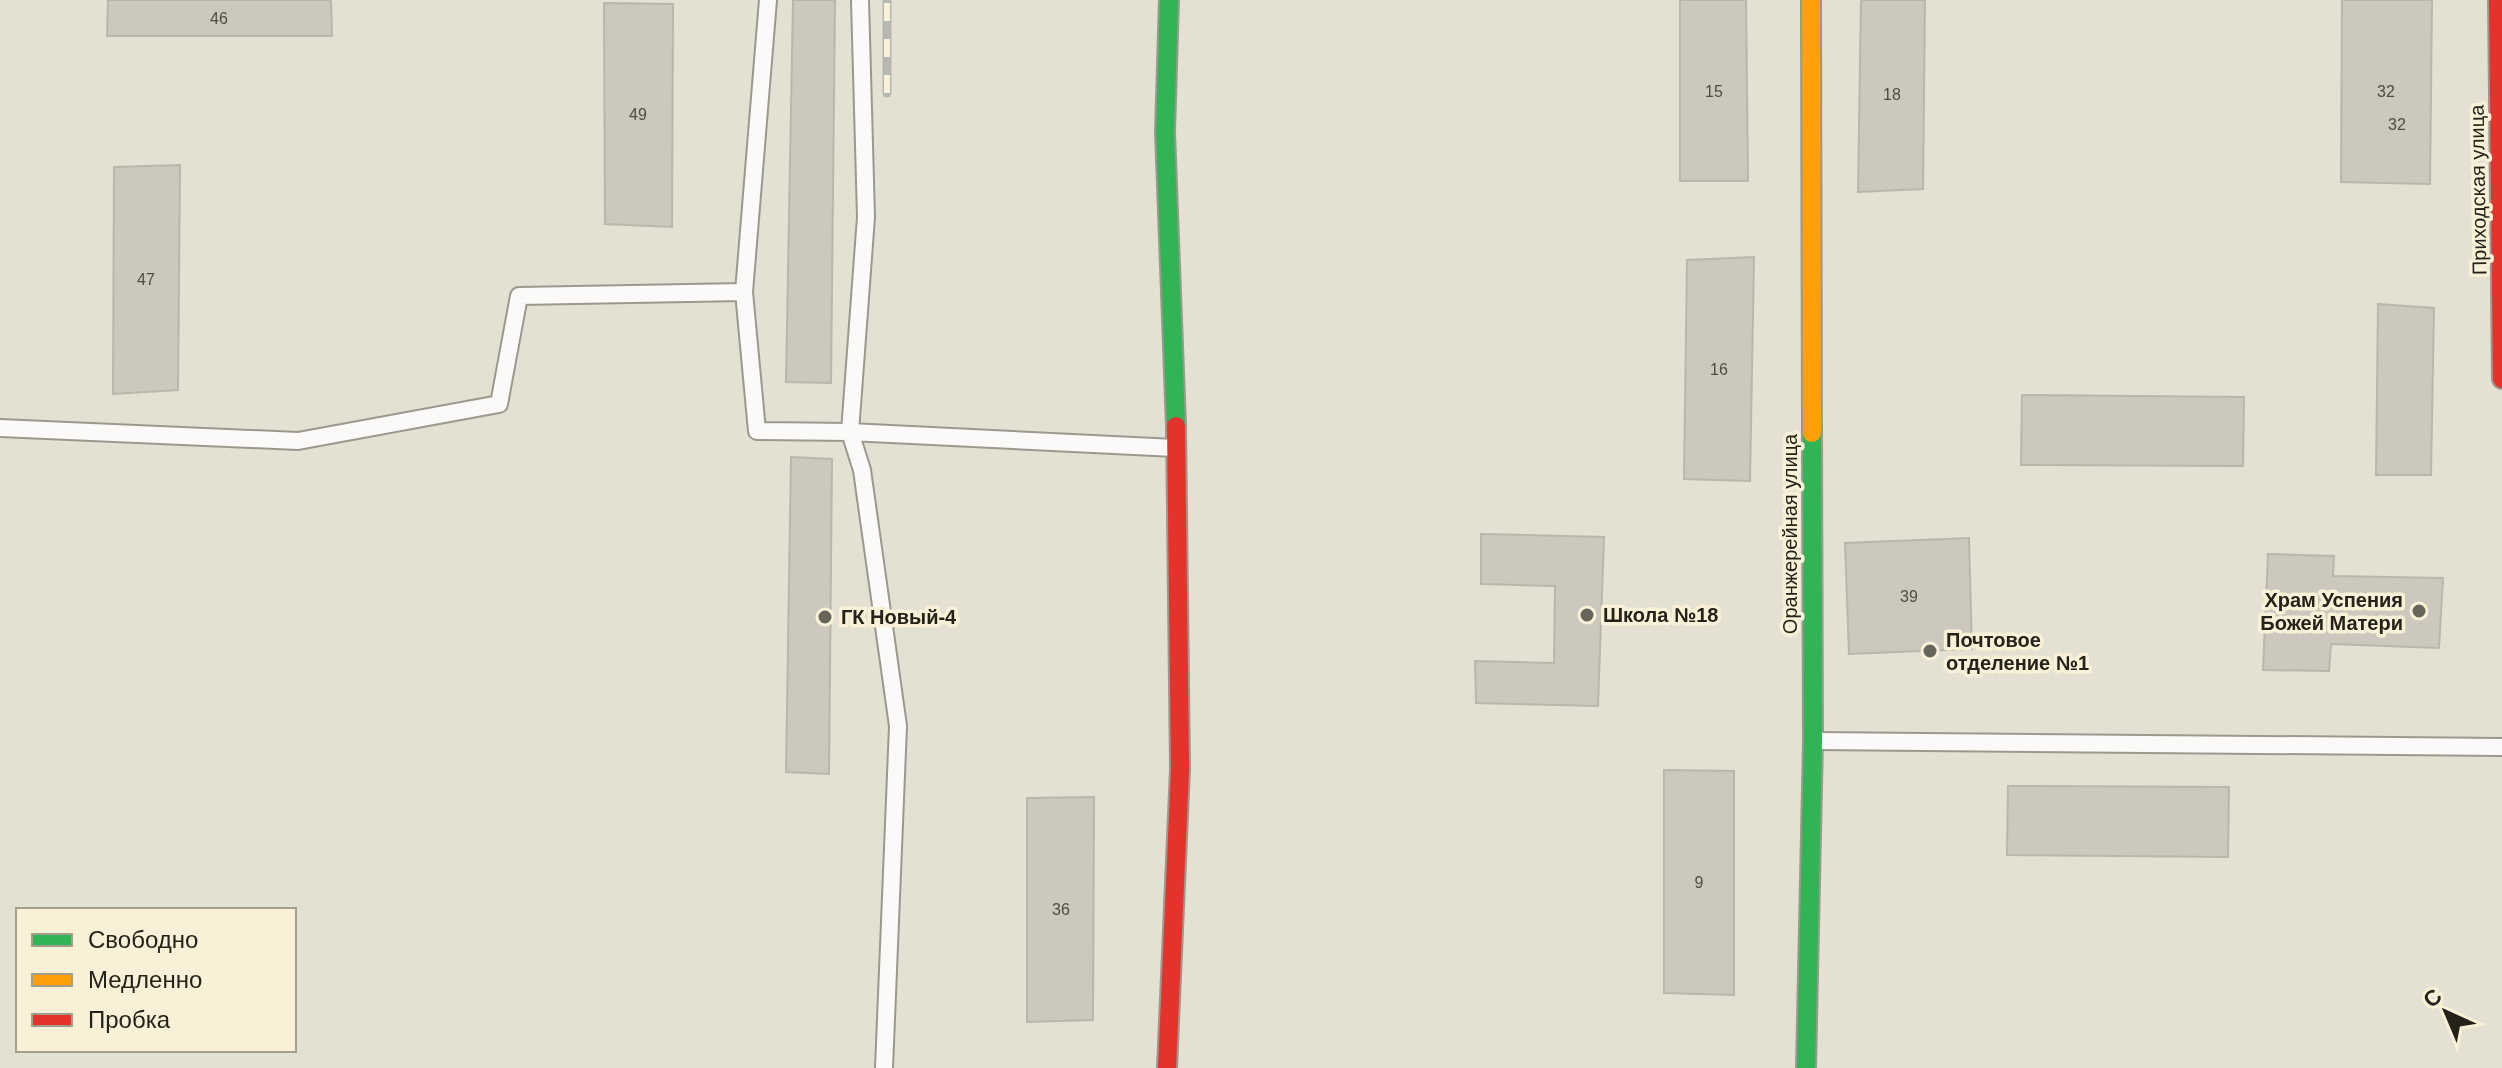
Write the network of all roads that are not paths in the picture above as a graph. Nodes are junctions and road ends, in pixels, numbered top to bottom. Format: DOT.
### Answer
graph roads {
  1 [pos="768,0"];
  2 [pos="860,0"];
  3 [pos="1169,0"];
  4 [pos="1811,0"];
  5 [pos="2498,0"];
  6 [pos="744,292"];
  7 [pos="2502,379"];
  8 [pos="0,428"];
  9 [pos="850,432"];
  10 [pos="1177,448"];
  11 [pos="1813,741"];
  12 [pos="2502,747"];
  13 [pos="884,1068"];
  14 [pos="1167,1068"];
  15 [pos="1806,1068"];
  1 -- 6 [label="lane"];
  2 -- 9 [label="lane"];
  3 -- 10 [label="street"];
  4 -- 11 [label="street, Оранжерейная улица"];
  5 -- 7 [label="street, Приходская улица"];
  6 -- 8 [label="lane"];
  6 -- 9 [label="lane"];
  9 -- 10 [label="lane"];
  9 -- 13 [label="lane"];
  10 -- 14 [label="street"];
  11 -- 12 [label="lane"];
  11 -- 15 [label="street, Оранжерейная улица"];
}
